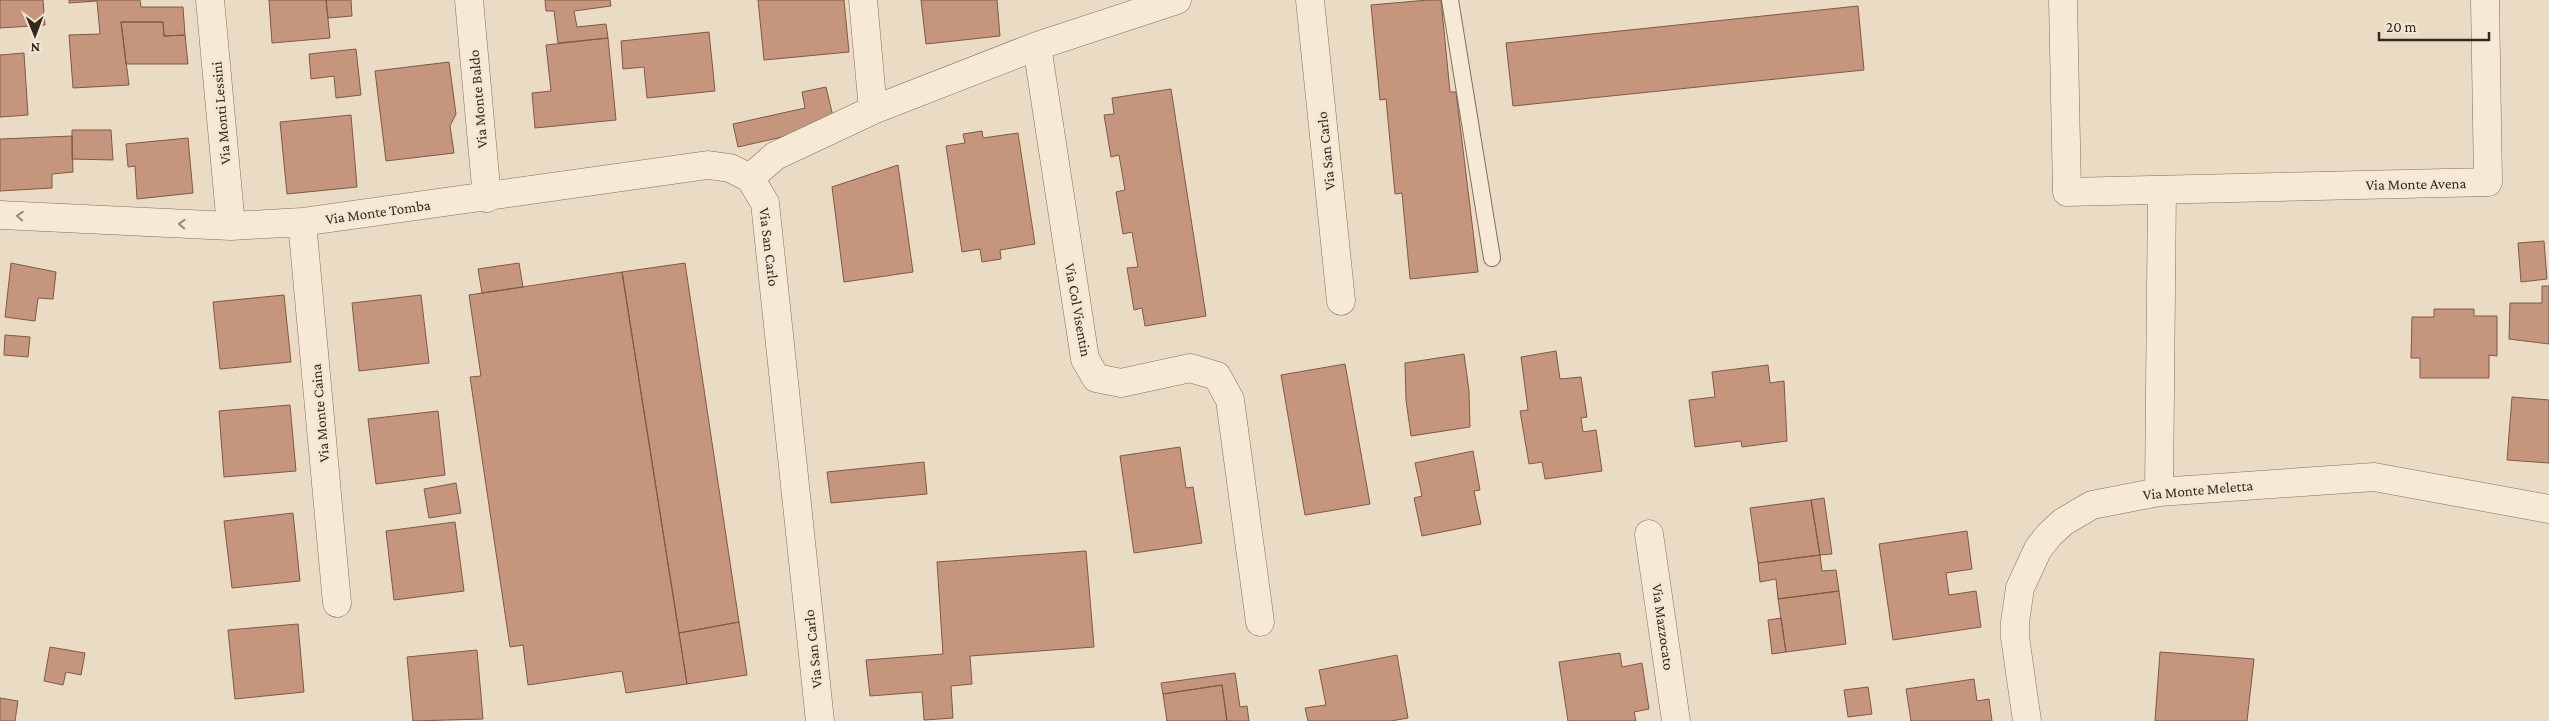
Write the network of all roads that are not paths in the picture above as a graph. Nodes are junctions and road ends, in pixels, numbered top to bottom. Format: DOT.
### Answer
graph roads {
  1 [pos="210,0"];
  2 [pos="469,0"];
  3 [pos="863,0"];
  4 [pos="1177,0"];
  5 [pos="1310,0"];
  6 [pos="1450,0"];
  7 [pos="2062,0"];
  8 [pos="2485,0"];
  9 [pos="1037,46"];
  10 [pos="873,110"];
  11 [pos="750,178"];
  12 [pos="2162,190"];
  13 [pos="487,198"];
  14 [pos="0,215"];
  15 [pos="302,222"];
  16 [pos="231,226"];
  17 [pos="1492,258"];
  18 [pos="1341,301"];
  19 [pos="2159,492"];
  20 [pos="2549,509"];
  21 [pos="1649,534"];
  22 [pos="337,603"];
  23 [pos="1260,622"];
  24 [pos="820,721"];
  25 [pos="1676,721"];
  26 [pos="2026,721"];
  1 -- 16 [label="street, Via Monti Lessini"];
  2 -- 13 [label="street, Via Monte Baldo"];
  3 -- 10 [label="street"];
  4 -- 9 [label="street"];
  5 -- 18 [label="street, Via San Carlo"];
  6 -- 17 [label="lane"];
  7 -- 12 [label="street, Via Monte Avena"];
  8 -- 12 [label="street, Via Monte Avena"];
  9 -- 10 [label="street"];
  9 -- 23 [label="street, Via Col Visentin"];
  10 -- 11 [label="street"];
  11 -- 13 [label="street, Via Monte Tomba"];
  11 -- 24 [label="street, Via San Carlo"];
  12 -- 19 [label="street"];
  13 -- 15 [label="street, Via Monte Tomba"];
  16 -- 14 [label="street, Via Monte Tomba, one-way"];
  15 -- 16 [label="street, Via Monte Tomba"];
  15 -- 22 [label="street, Via Monte Caina"];
  19 -- 20 [label="street, Via Monte Meletta"];
  19 -- 26 [label="street, Via Monte Meletta"];
  21 -- 25 [label="street, Via Mazzocato"];
}
